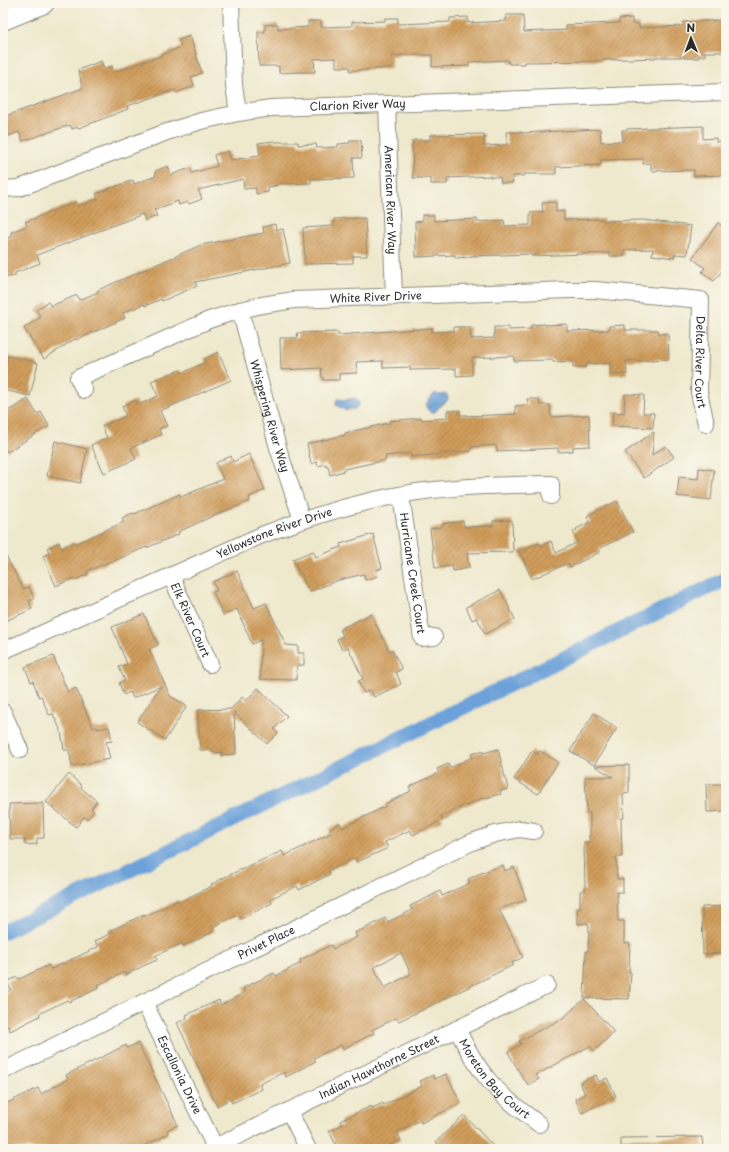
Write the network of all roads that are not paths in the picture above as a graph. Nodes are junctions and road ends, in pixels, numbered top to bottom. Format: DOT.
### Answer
graph roads {
  1 [pos="44,3"];
  2 [pos="231,3"];
  3 [pos="3,20"];
  4 [pos="726,92"];
  5 [pos="388,104"];
  6 [pos="238,113"];
  7 [pos="3,189"];
  8 [pos="394,296"];
  9 [pos="701,300"];
  10 [pos="240,310"];
  11 [pos="84,390"];
  12 [pos="706,424"];
  13 [pos="401,495"];
  14 [pos="551,496"];
  15 [pos="302,520"];
  16 [pos="171,576"];
  17 [pos="434,636"];
  18 [pos="3,651"];
  19 [pos="210,664"];
  20 [pos="3,712"];
  21 [pos="20,750"];
  22 [pos="534,831"];
  23 [pos="547,984"];
  24 [pos="144,1002"];
  25 [pos="457,1029"];
  26 [pos="3,1071"];
  27 [pos="289,1111"];
  28 [pos="539,1124"];
  29 [pos="213,1148"];
  30 [pos="308,1149"];
  1 -- 3 [label="street"];
  2 -- 6 [label="street"];
  4 -- 5 [label="street, Clarion River Way"];
  5 -- 6 [label="street, Clarion River Way"];
  5 -- 8 [label="street, American River Way"];
  6 -- 7 [label="street, Clarion River Way"];
  8 -- 9 [label="street, White River Drive"];
  8 -- 10 [label="street, White River Drive"];
  9 -- 12 [label="street, Delta River Court"];
  10 -- 11 [label="street, White River Drive"];
  10 -- 15 [label="street, Whispering River Way"];
  13 -- 14 [label="street, Yellowstone River Drive"];
  13 -- 15 [label="street, Yellowstone River Drive"];
  13 -- 17 [label="street, Hurricane Creek Court"];
  15 -- 16 [label="street, Yellowstone River Drive"];
  16 -- 18 [label="street, Yellowstone River Drive"];
  16 -- 19 [label="street, Elk River Court"];
  20 -- 21 [label="street"];
  22 -- 24 [label="street, Privet Place"];
  23 -- 25 [label="street, Indian Hawthorne Street"];
  24 -- 26 [label="street, Privet Place"];
  24 -- 29 [label="street, Escallonia Drive"];
  25 -- 27 [label="street, Indian Hawthorne Street"];
  25 -- 28 [label="street, Moreton Bay Court"];
  27 -- 29 [label="street, Indian Hawthorne Street"];
  27 -- 30 [label="street"];
}
